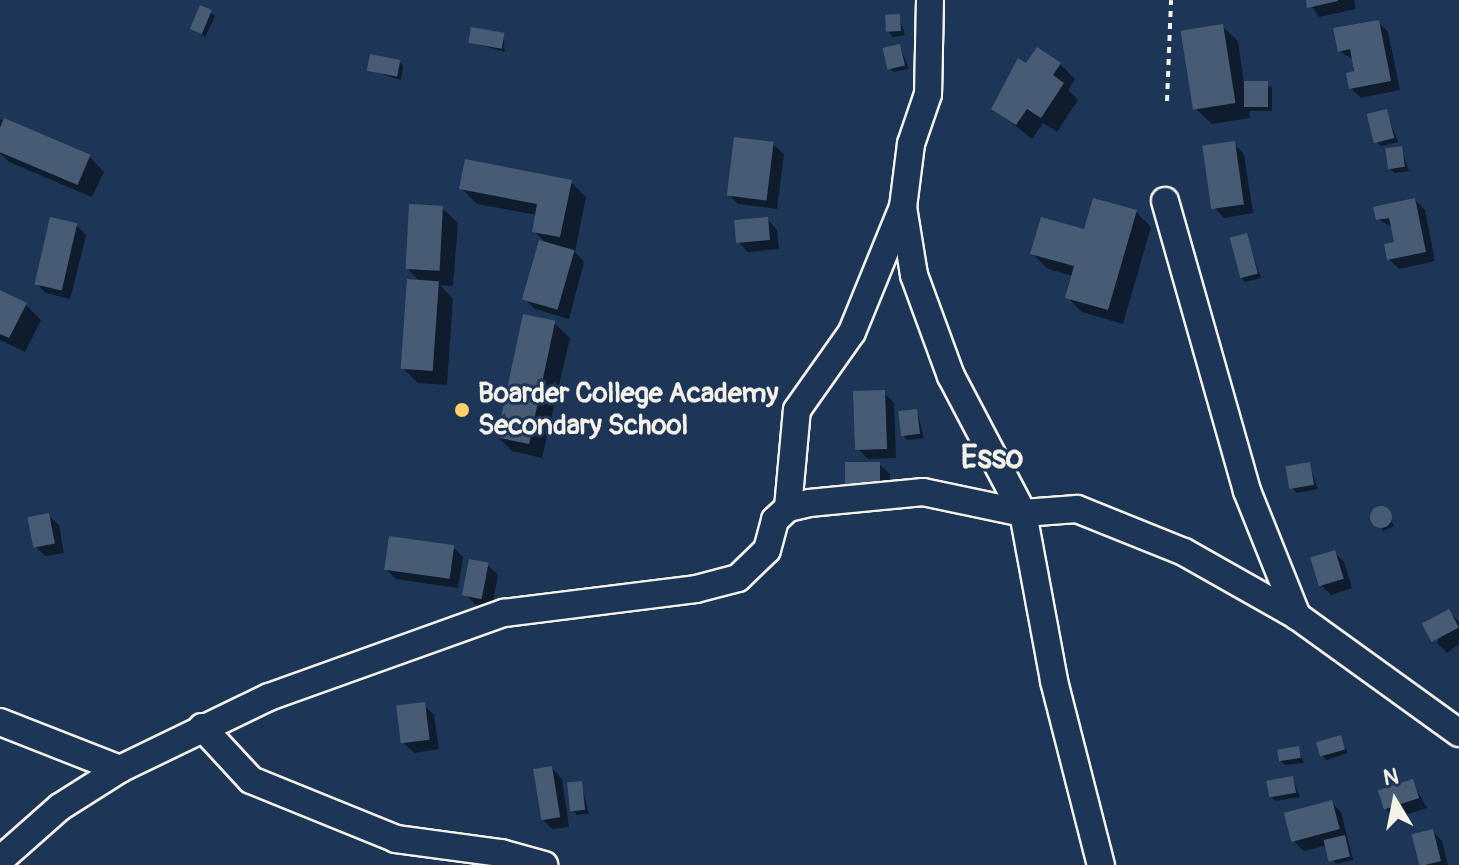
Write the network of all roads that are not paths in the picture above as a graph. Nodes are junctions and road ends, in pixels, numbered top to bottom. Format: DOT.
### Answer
graph roads {
  1 [pos="930,0"];
  2 [pos="1165,201"];
  3 [pos="903,207"];
  4 [pos="788,508"];
  5 [pos="1023,513"];
  6 [pos="1297,616"];
  7 [pos="0,722"];
  8 [pos="202,727"];
  9 [pos="1459,733"];
  10 [pos="120,769"];
  11 [pos="0,860"];
  12 [pos="544,865"];
  13 [pos="1101,865"];
  1 -- 3 [label="street"];
  2 -- 6 [label="street"];
  3 -- 4 [label="street"];
  3 -- 5 [label="street"];
  4 -- 5 [label="street"];
  4 -- 8 [label="street"];
  5 -- 6 [label="street"];
  5 -- 13 [label="street"];
  6 -- 9 [label="street"];
  7 -- 10 [label="street"];
  8 -- 10 [label="street"];
  8 -- 12 [label="street"];
  10 -- 11 [label="street"];
}
